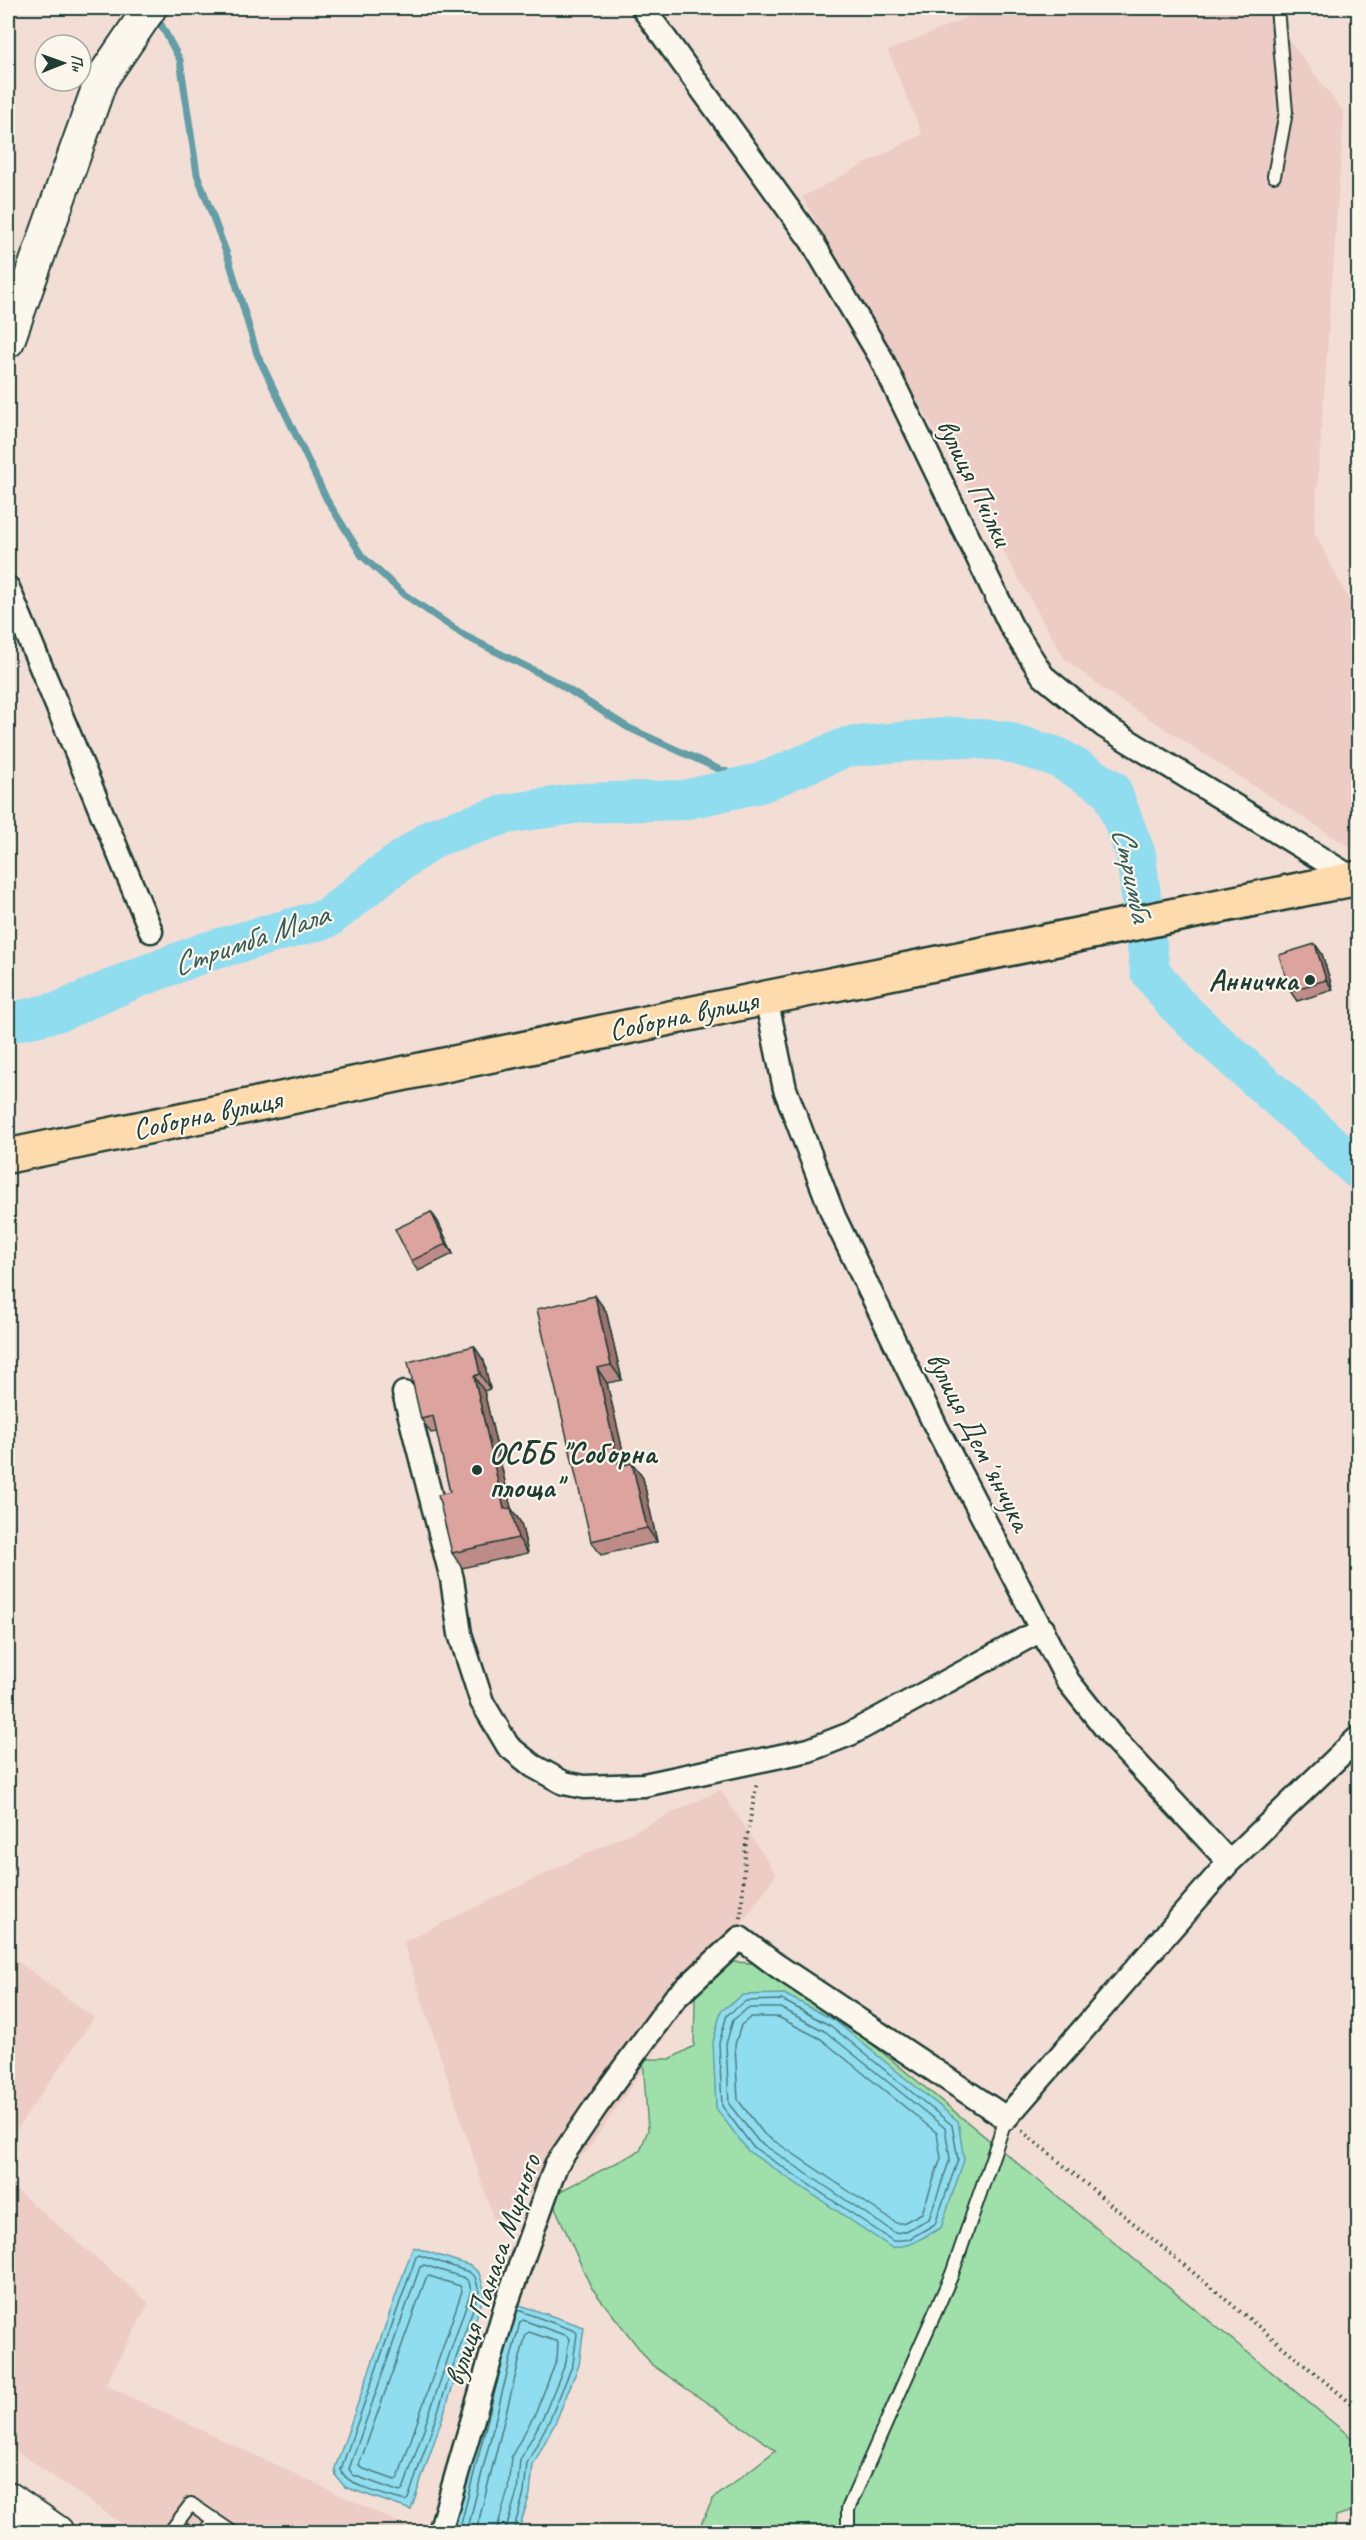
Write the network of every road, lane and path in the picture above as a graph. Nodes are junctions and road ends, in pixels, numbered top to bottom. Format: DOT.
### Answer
graph roads {
  1 [pos="150,8"];
  2 [pos="643,8"];
  3 [pos="1277,8"];
  4 [pos="1274,176"];
  5 [pos="8,341"];
  6 [pos="8,588"];
  7 [pos="1356,879"];
  8 [pos="151,931"];
  9 [pos="765,998"];
  10 [pos="8,1156"];
  11 [pos="404,1393"];
  12 [pos="1043,1629"];
  13 [pos="1359,1738"];
  14 [pos="760,1761"];
  15 [pos="1229,1862"];
  16 [pos="740,1938"];
  17 [pos="1006,2118"];
  18 [pos="1359,2409"];
  19 [pos="8,2498"];
  20 [pos="214,2519"];
  21 [pos="57,2532"];
  22 [pos="170,2532"];
  23 [pos="205,2532"];
  24 [pos="229,2532"];
  25 [pos="440,2532"];
  26 [pos="848,2532"];
  1 -- 5 [label="street"];
  2 -- 7 [label="street, вулиця Пчілки"];
  3 -- 4 [label="lane"];
  6 -- 8 [label="street"];
  7 -- 9 [label="main road, Соборна вулиця"];
  9 -- 10 [label="main road, Соборна вулиця"];
  9 -- 12 [label="street, вулиця Демʼянчука"];
  11 -- 14 [label="street"];
  12 -- 14 [label="street"];
  12 -- 15 [label="street, вулиця Демʼянчука"];
  13 -- 15 [label="street"];
  14 -- 16 [label="path"];
  15 -- 17 [label="street"];
  16 -- 17 [label="street"];
  16 -- 25 [label="street, вулиця Панаса Мирного"];
  17 -- 18 [label="path"];
  17 -- 26 [label="lane"];
  19 -- 21 [label="street"];
  20 -- 22 [label="lane"];
  20 -- 23 [label="lane"];
  20 -- 24 [label="lane"];
}
